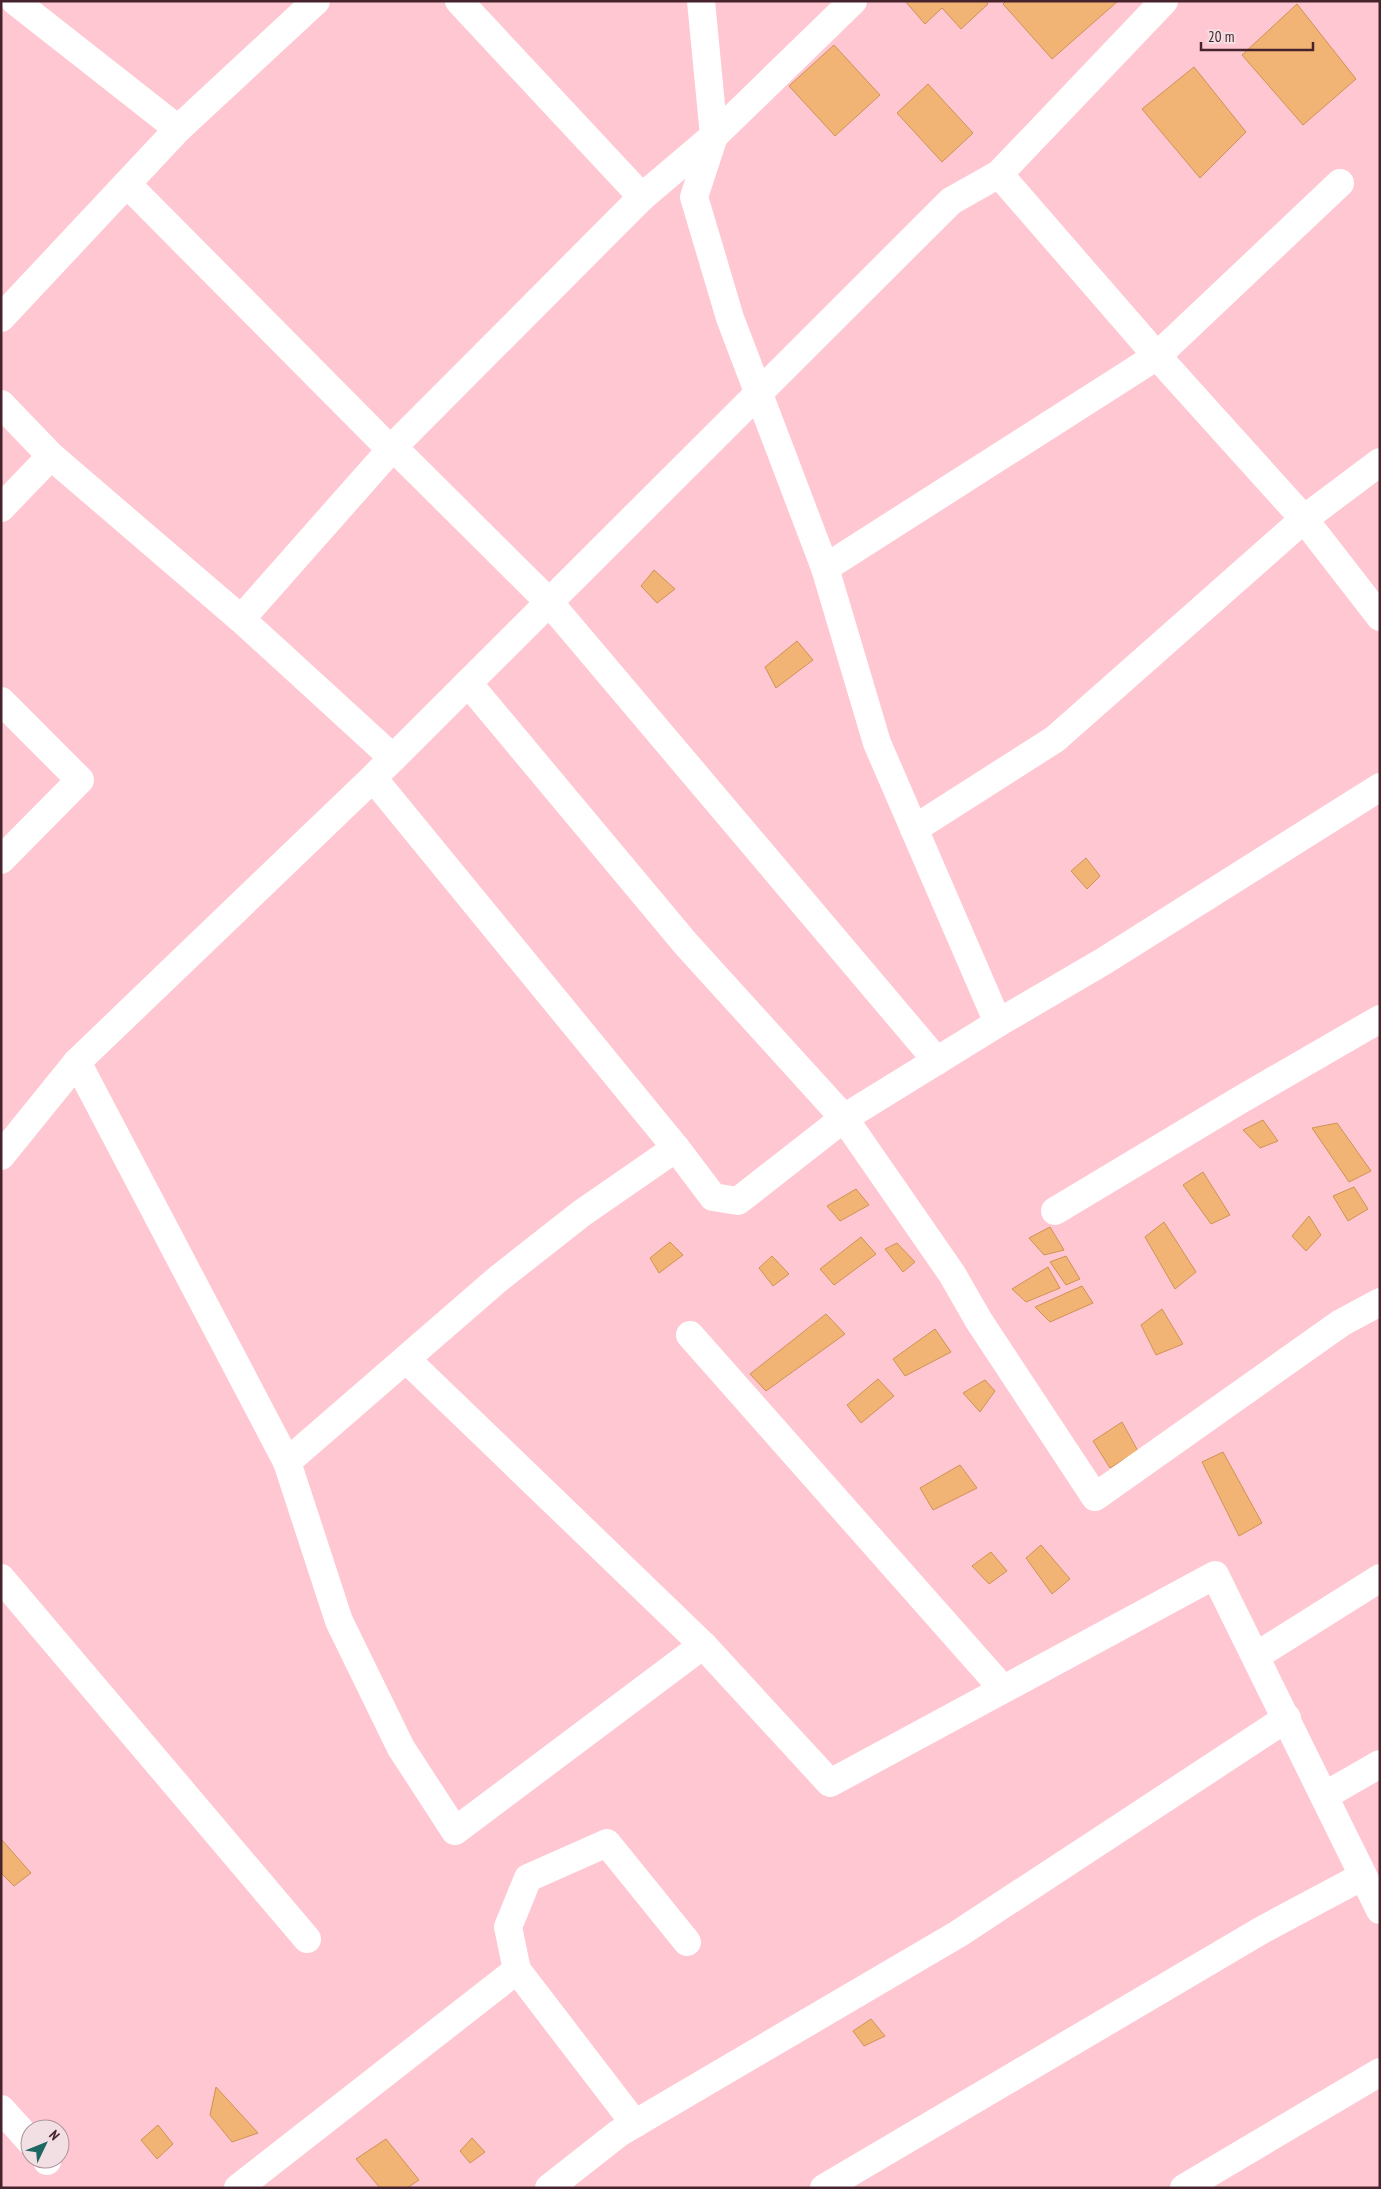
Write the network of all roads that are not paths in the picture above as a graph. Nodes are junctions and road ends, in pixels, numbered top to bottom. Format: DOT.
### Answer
graph roads {
  1 [pos="15,1"];
  2 [pos="316,1"];
  3 [pos="459,1"];
  4 [pos="701,1"];
  5 [pos="853,1"];
  6 [pos="1164,1"];
  7 [pos="178,129"];
  8 [pos="714,136"];
  9 [pos="999,174"];
  10 [pos="1340,183"];
  11 [pos="127,184"];
  12 [pos="642,197"];
  13 [pos="1,318"];
  14 [pos="1157,356"];
  15 [pos="758,395"];
  16 [pos="1,404"];
  17 [pos="393,447"];
  18 [pos="51,456"];
  19 [pos="1380,462"];
  20 [pos="1,508"];
  21 [pos="1304,519"];
  22 [pos="825,568"];
  23 [pos="549,602"];
  24 [pos="1380,617"];
  25 [pos="241,620"];
  26 [pos="468,683"];
  27 [pos="1,701"];
  28 [pos="393,758"];
  29 [pos="373,778"];
  30 [pos="1380,786"];
  31 [pos="914,829"];
  32 [pos="1,860"];
  33 [pos="1380,1019"];
  34 [pos="998,1023"];
  35 [pos="937,1061"];
  36 [pos="77,1062"];
  37 [pos="844,1118"];
  38 [pos="676,1148"];
  39 [pos="1,1156"];
  40 [pos="1055,1211"];
  41 [pos="1380,1302"];
  42 [pos="690,1335"];
  43 [pos="406,1359"];
  44 [pos="287,1462"];
  45 [pos="1,1578"];
  46 [pos="1380,1578"];
  47 [pos="703,1645"];
  48 [pos="1256,1656"];
  49 [pos="1003,1689"];
  50 [pos="1287,1718"];
  51 [pos="1380,1764"];
  52 [pos="1324,1796"];
  53 [pos="1363,1876"];
  54 [pos="1380,1910"];
  55 [pos="307,1939"];
  56 [pos="687,1942"];
  57 [pos="517,1970"];
  58 [pos="1380,2072"];
  59 [pos="1,2109"];
  60 [pos="636,2124"];
  61 [pos="20,2130"];
  62 [pos="238,2188"];
  63 [pos="549,2188"];
  64 [pos="824,2188"];
  65 [pos="1184,2188"];
  1 -- 7 [label="street"];
  2 -- 7 [label="street"];
  3 -- 12 [label="street"];
  4 -- 8 [label="street"];
  5 -- 8 [label="street"];
  6 -- 9 [label="street"];
  7 -- 11 [label="street"];
  8 -- 12 [label="street"];
  8 -- 15 [label="street"];
  9 -- 14 [label="street"];
  9 -- 15 [label="street"];
  10 -- 14 [label="street"];
  11 -- 13 [label="street"];
  11 -- 17 [label="street"];
  12 -- 17 [label="street"];
  14 -- 21 [label="street"];
  14 -- 22 [label="street"];
  15 -- 22 [label="street"];
  15 -- 23 [label="street"];
  16 -- 18 [label="street"];
  17 -- 23 [label="street"];
  17 -- 25 [label="street"];
  18 -- 20 [label="street"];
  18 -- 25 [label="street"];
  19 -- 21 [label="street"];
  21 -- 24 [label="street"];
  21 -- 31 [label="street"];
  22 -- 31 [label="street"];
  23 -- 26 [label="street"];
  23 -- 35 [label="street"];
  25 -- 28 [label="street"];
  26 -- 28 [label="street"];
  26 -- 37 [label="street"];
  27 -- 32 [label="street"];
  28 -- 29 [label="street"];
  29 -- 36 [label="street"];
  29 -- 38 [label="street"];
  30 -- 34 [label="street"];
  31 -- 34 [label="street"];
  33 -- 40 [label="street"];
  34 -- 35 [label="street"];
  35 -- 37 [label="street"];
  36 -- 39 [label="street"];
  36 -- 44 [label="street"];
  37 -- 38 [label="street"];
  37 -- 41 [label="street"];
  38 -- 43 [label="street"];
  42 -- 49 [label="street"];
  43 -- 44 [label="street"];
  43 -- 47 [label="street"];
  44 -- 47 [label="street"];
  45 -- 55 [label="street"];
  46 -- 48 [label="street"];
  47 -- 49 [label="street"];
  48 -- 49 [label="street"];
  48 -- 50 [label="street"];
  50 -- 52 [label="street"];
  50 -- 60 [label="street"];
  51 -- 52 [label="street"];
  52 -- 53 [label="street"];
  53 -- 54 [label="street"];
  53 -- 64 [label="street"];
  56 -- 57 [label="street"];
  57 -- 60 [label="street"];
  57 -- 62 [label="street"];
  58 -- 65 [label="street"];
  59 -- 61 [label="street"];
  60 -- 63 [label="street"];
}
